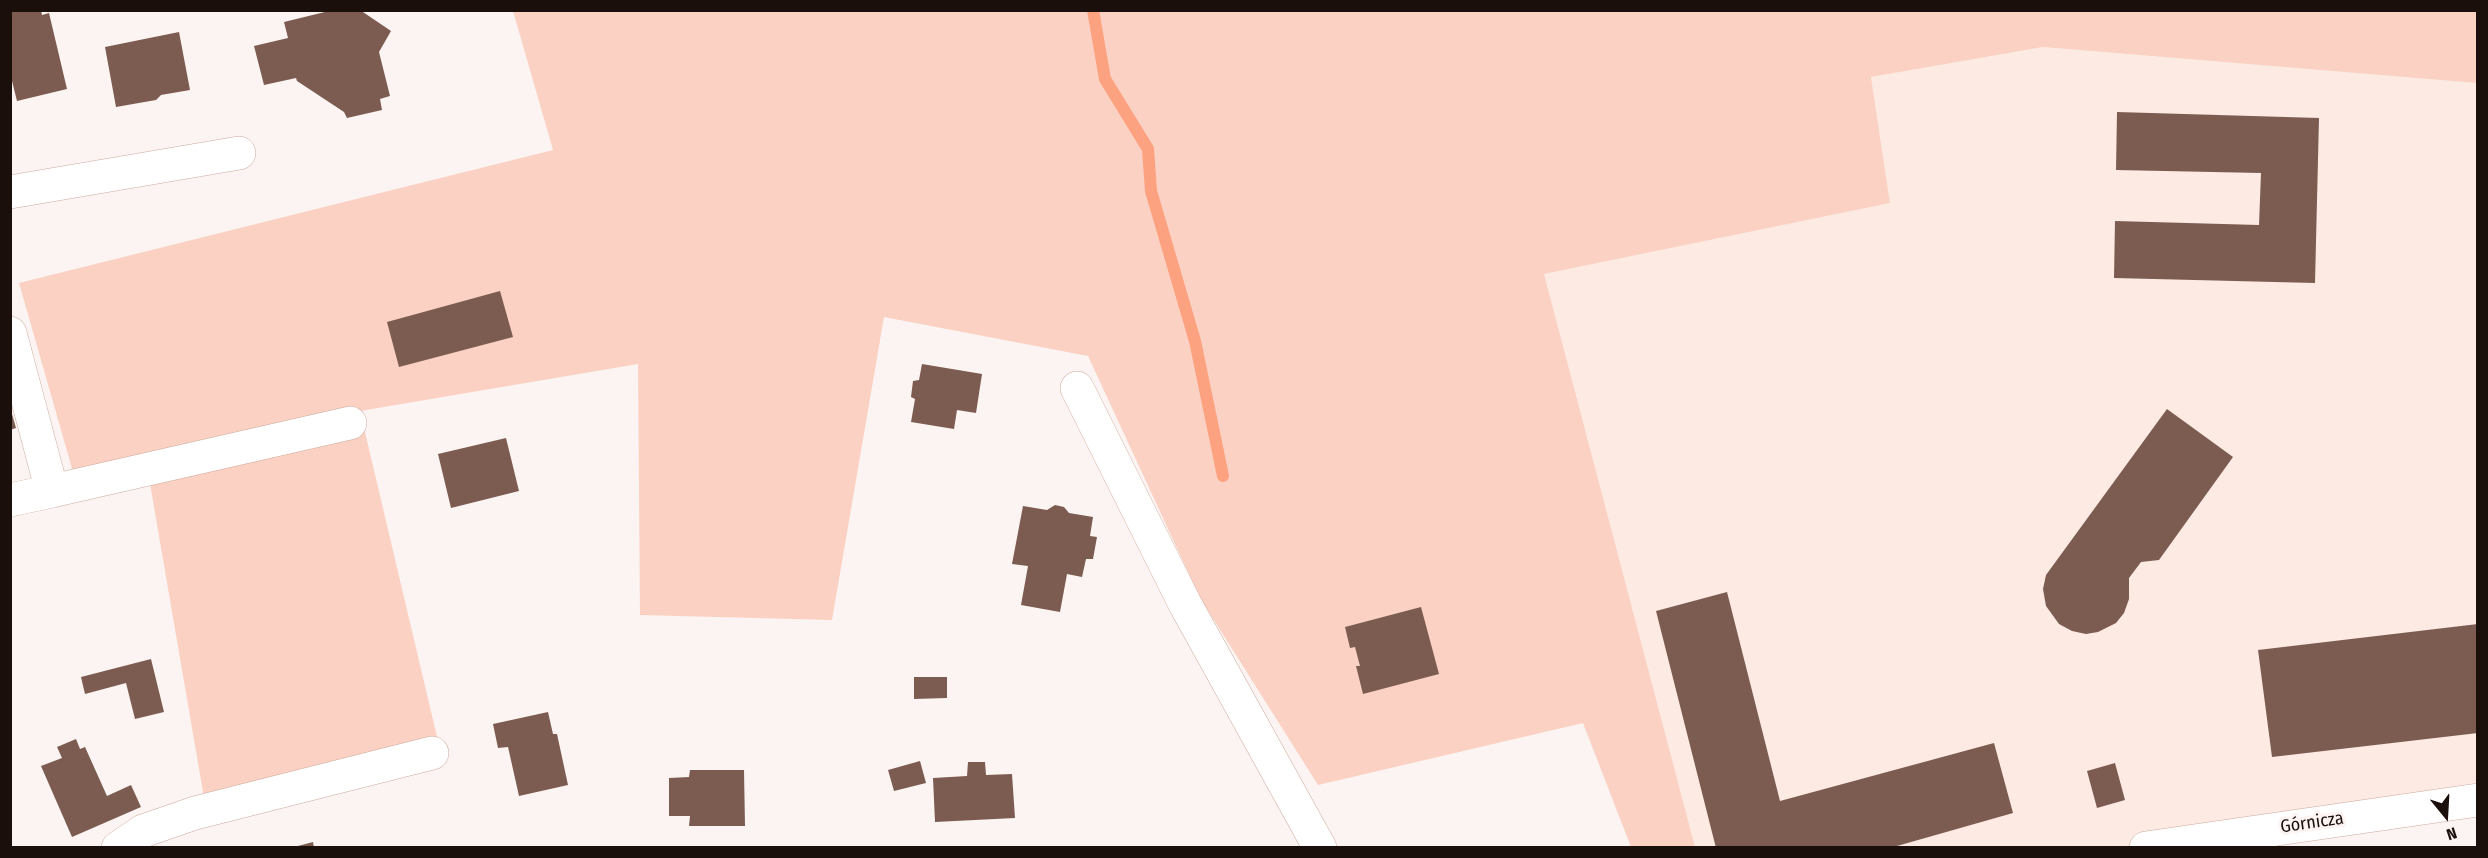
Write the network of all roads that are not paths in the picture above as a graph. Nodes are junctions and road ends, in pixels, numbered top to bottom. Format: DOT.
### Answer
graph roads {
  1 [pos="240,153"];
  2 [pos="10,192"];
  3 [pos="10,333"];
  4 [pos="1077,388"];
  5 [pos="350,423"];
  6 [pos="52,491"];
  7 [pos="10,500"];
  8 [pos="432,753"];
  9 [pos="2478,800"];
  10 [pos="118,848"];
  11 [pos="1320,848"];
  12 [pos="2146,848"];
  1 -- 2 [label="street"];
  3 -- 6 [label="street"];
  4 -- 11 [label="street"];
  5 -- 6 [label="street"];
  6 -- 7 [label="street"];
  8 -- 10 [label="street"];
  9 -- 12 [label="street, Górnicza"];
}
